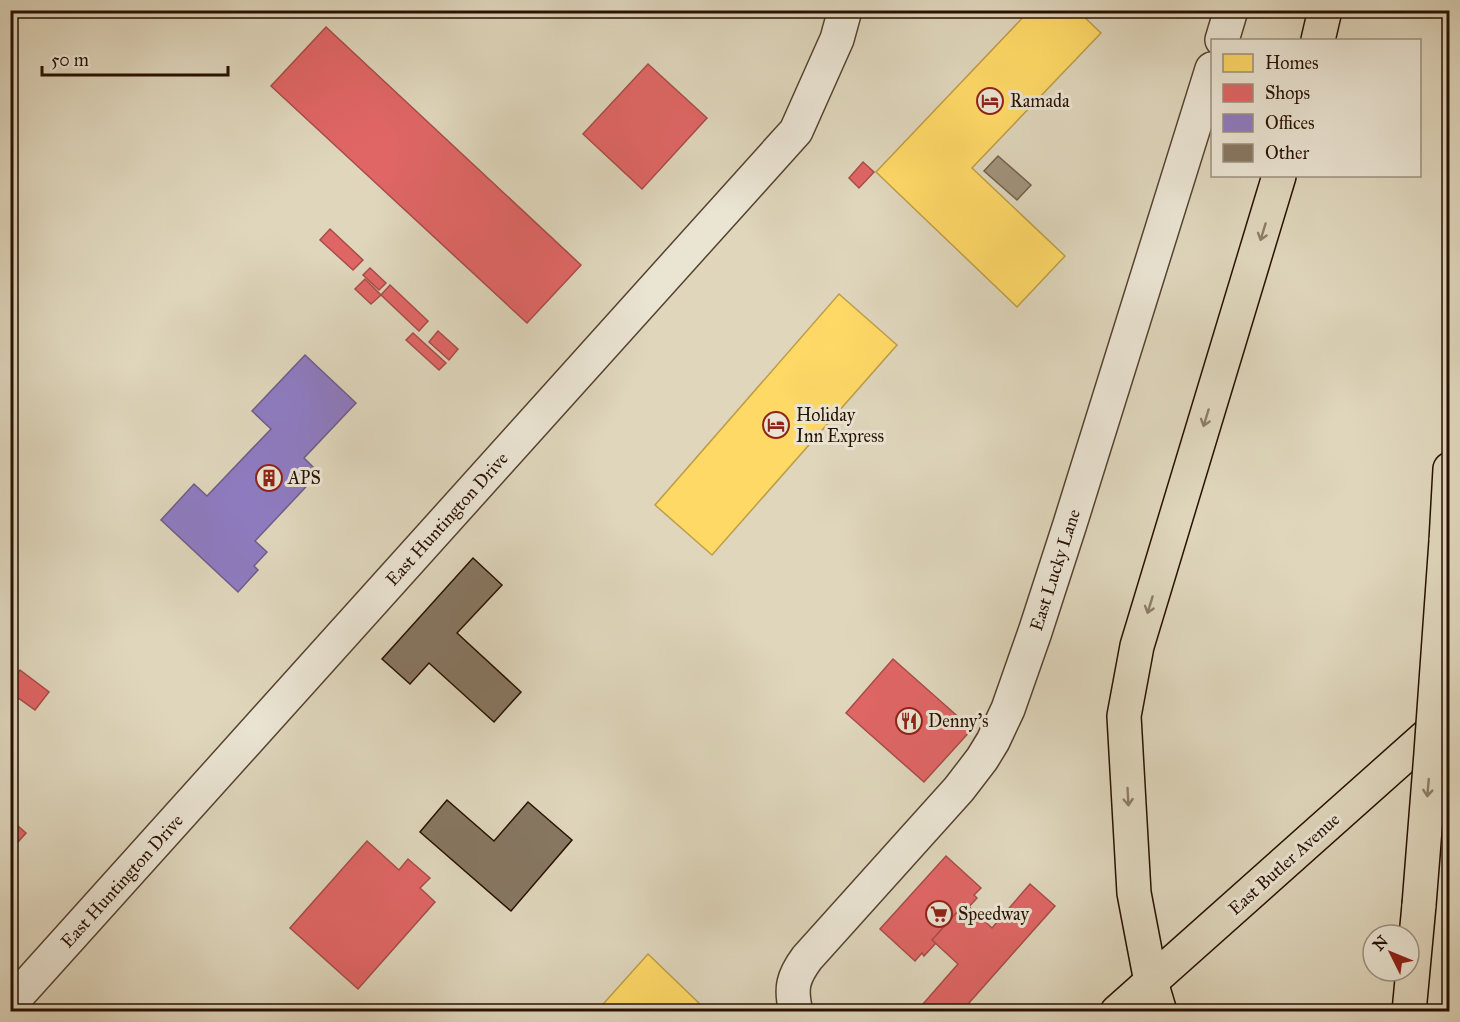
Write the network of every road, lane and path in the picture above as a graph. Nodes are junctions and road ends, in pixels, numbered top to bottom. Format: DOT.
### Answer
graph roads {
  1 [pos="845,10"];
  2 [pos="1231,10"];
  3 [pos="1325,10"];
  4 [pos="1222,39"];
  5 [pos="1318,39"];
  6 [pos="1211,72"];
  7 [pos="1279,177"];
  8 [pos="1449,469"];
  9 [pos="1449,715"];
  10 [pos="1156,997"];
  11 [pos="10,1004"];
  12 [pos="796,1011"];
  13 [pos="1117,1011"];
  14 [pos="1409,1011"];
  1 -- 11 [label="street, East Huntington Drive"];
  2 -- 4 [label="street"];
  3 -- 5 [label="main road"];
  6 -- 12 [label="street, East Lucky Lane"];
  7 -- 10 [label="main road, one-way"];
  8 -- 14 [label="main road, one-way, bridge"];
  9 -- 10 [label="main road, East Butler Avenue"];
  10 -- 13 [label="main road, East Butler Avenue"];
}
